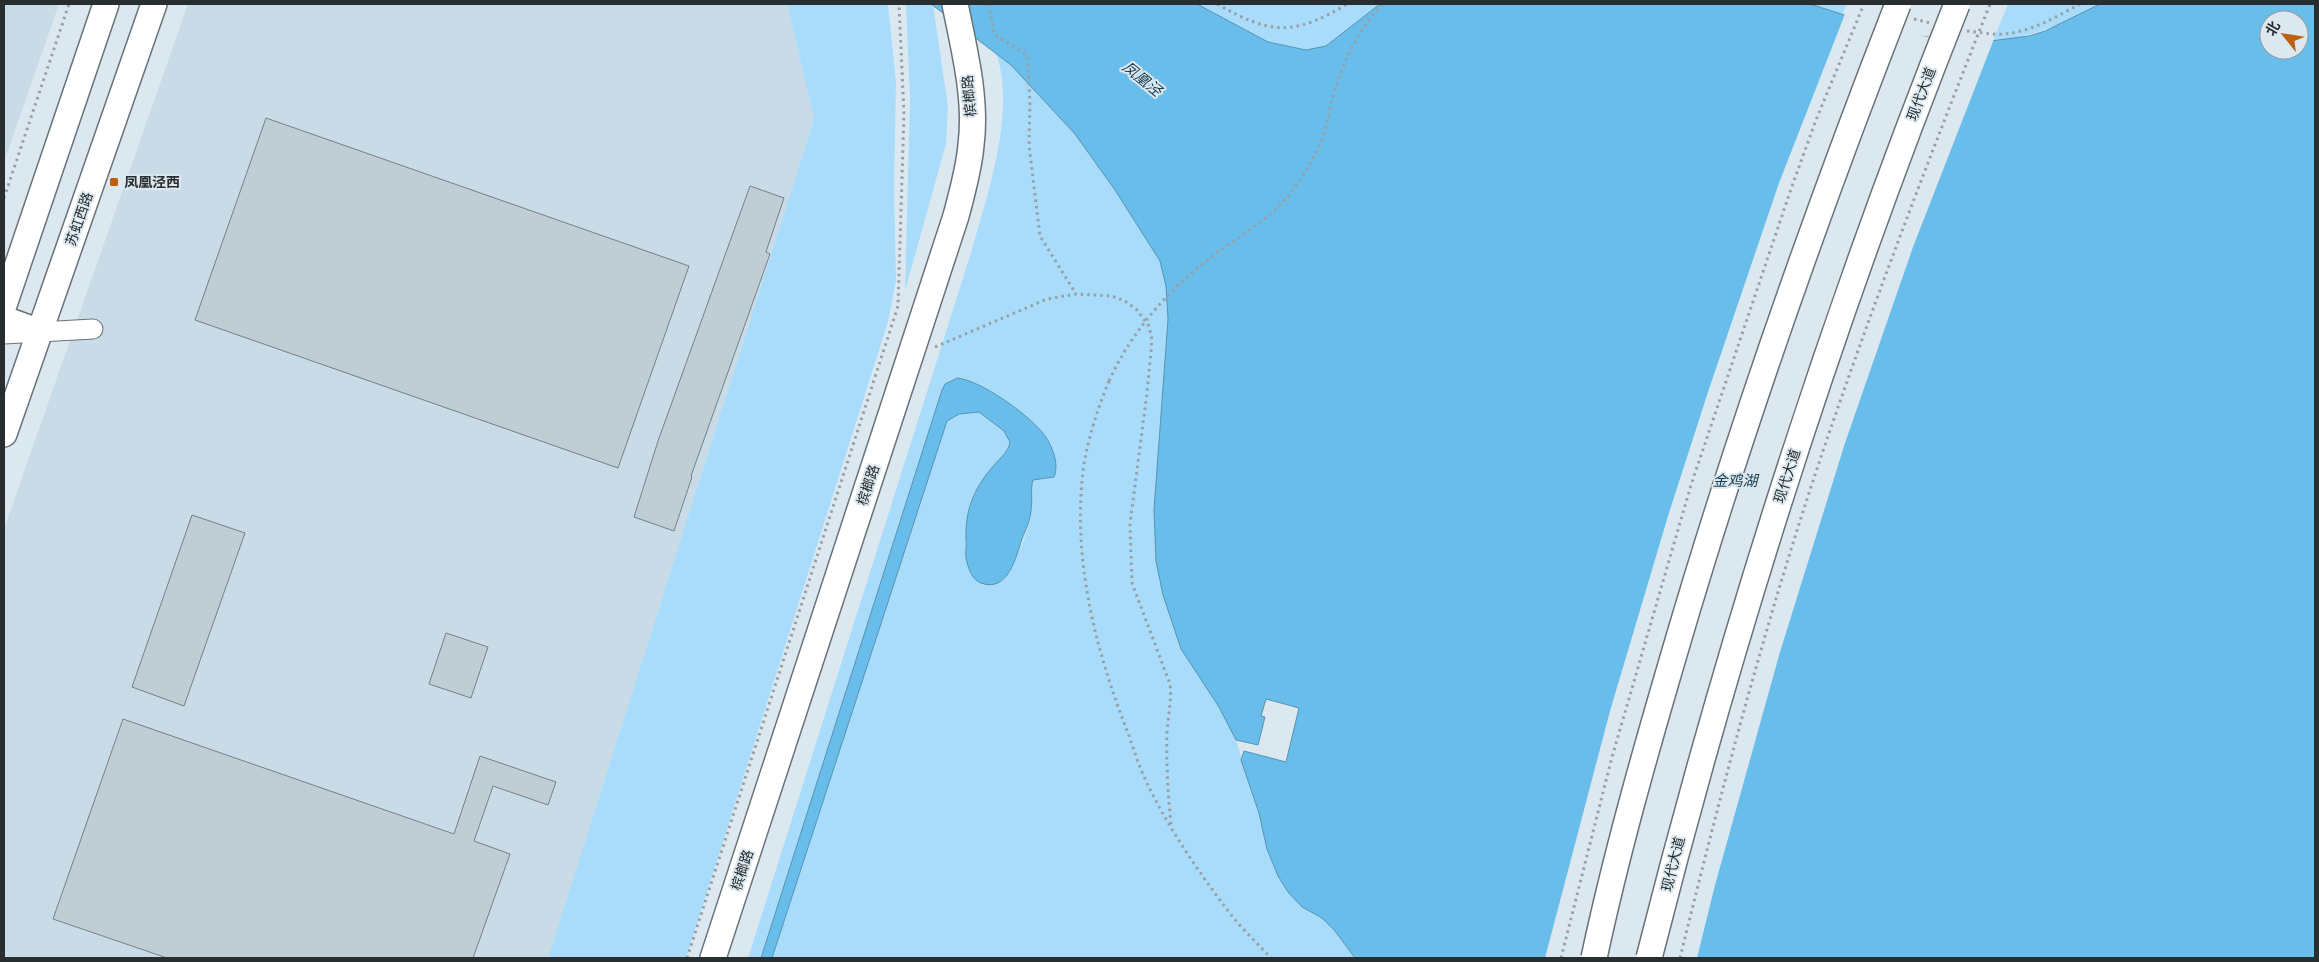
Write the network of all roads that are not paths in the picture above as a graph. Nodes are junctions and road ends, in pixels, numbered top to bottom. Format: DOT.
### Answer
graph roads {
  1 [pos="106,4"];
  2 [pos="154,4"];
  3 [pos="955,4"];
  4 [pos="1957,4"];
  5 [pos="1904,11"];
  6 [pos="4,305"];
  7 [pos="4,319"];
  8 [pos="93,329"];
  9 [pos="40,332"];
  10 [pos="4,334"];
  11 [pos="4,434"];
  12 [pos="713,958"];
  13 [pos="1594,958"];
  14 [pos="1649,958"];
  1 -- 6 [label="main road"];
  2 -- 9 [label="main road, 苏虹西路"];
  3 -- 12 [label="main road, 槟榔路"];
  4 -- 14 [label="main road, 现代大道, bridge"];
  5 -- 13 [label="main road, bridge"];
  7 -- 9 [label="main road"];
  8 -- 9 [label="lane"];
  9 -- 10 [label="lane"];
  9 -- 11 [label="main road, 苏虹西路"];
}
